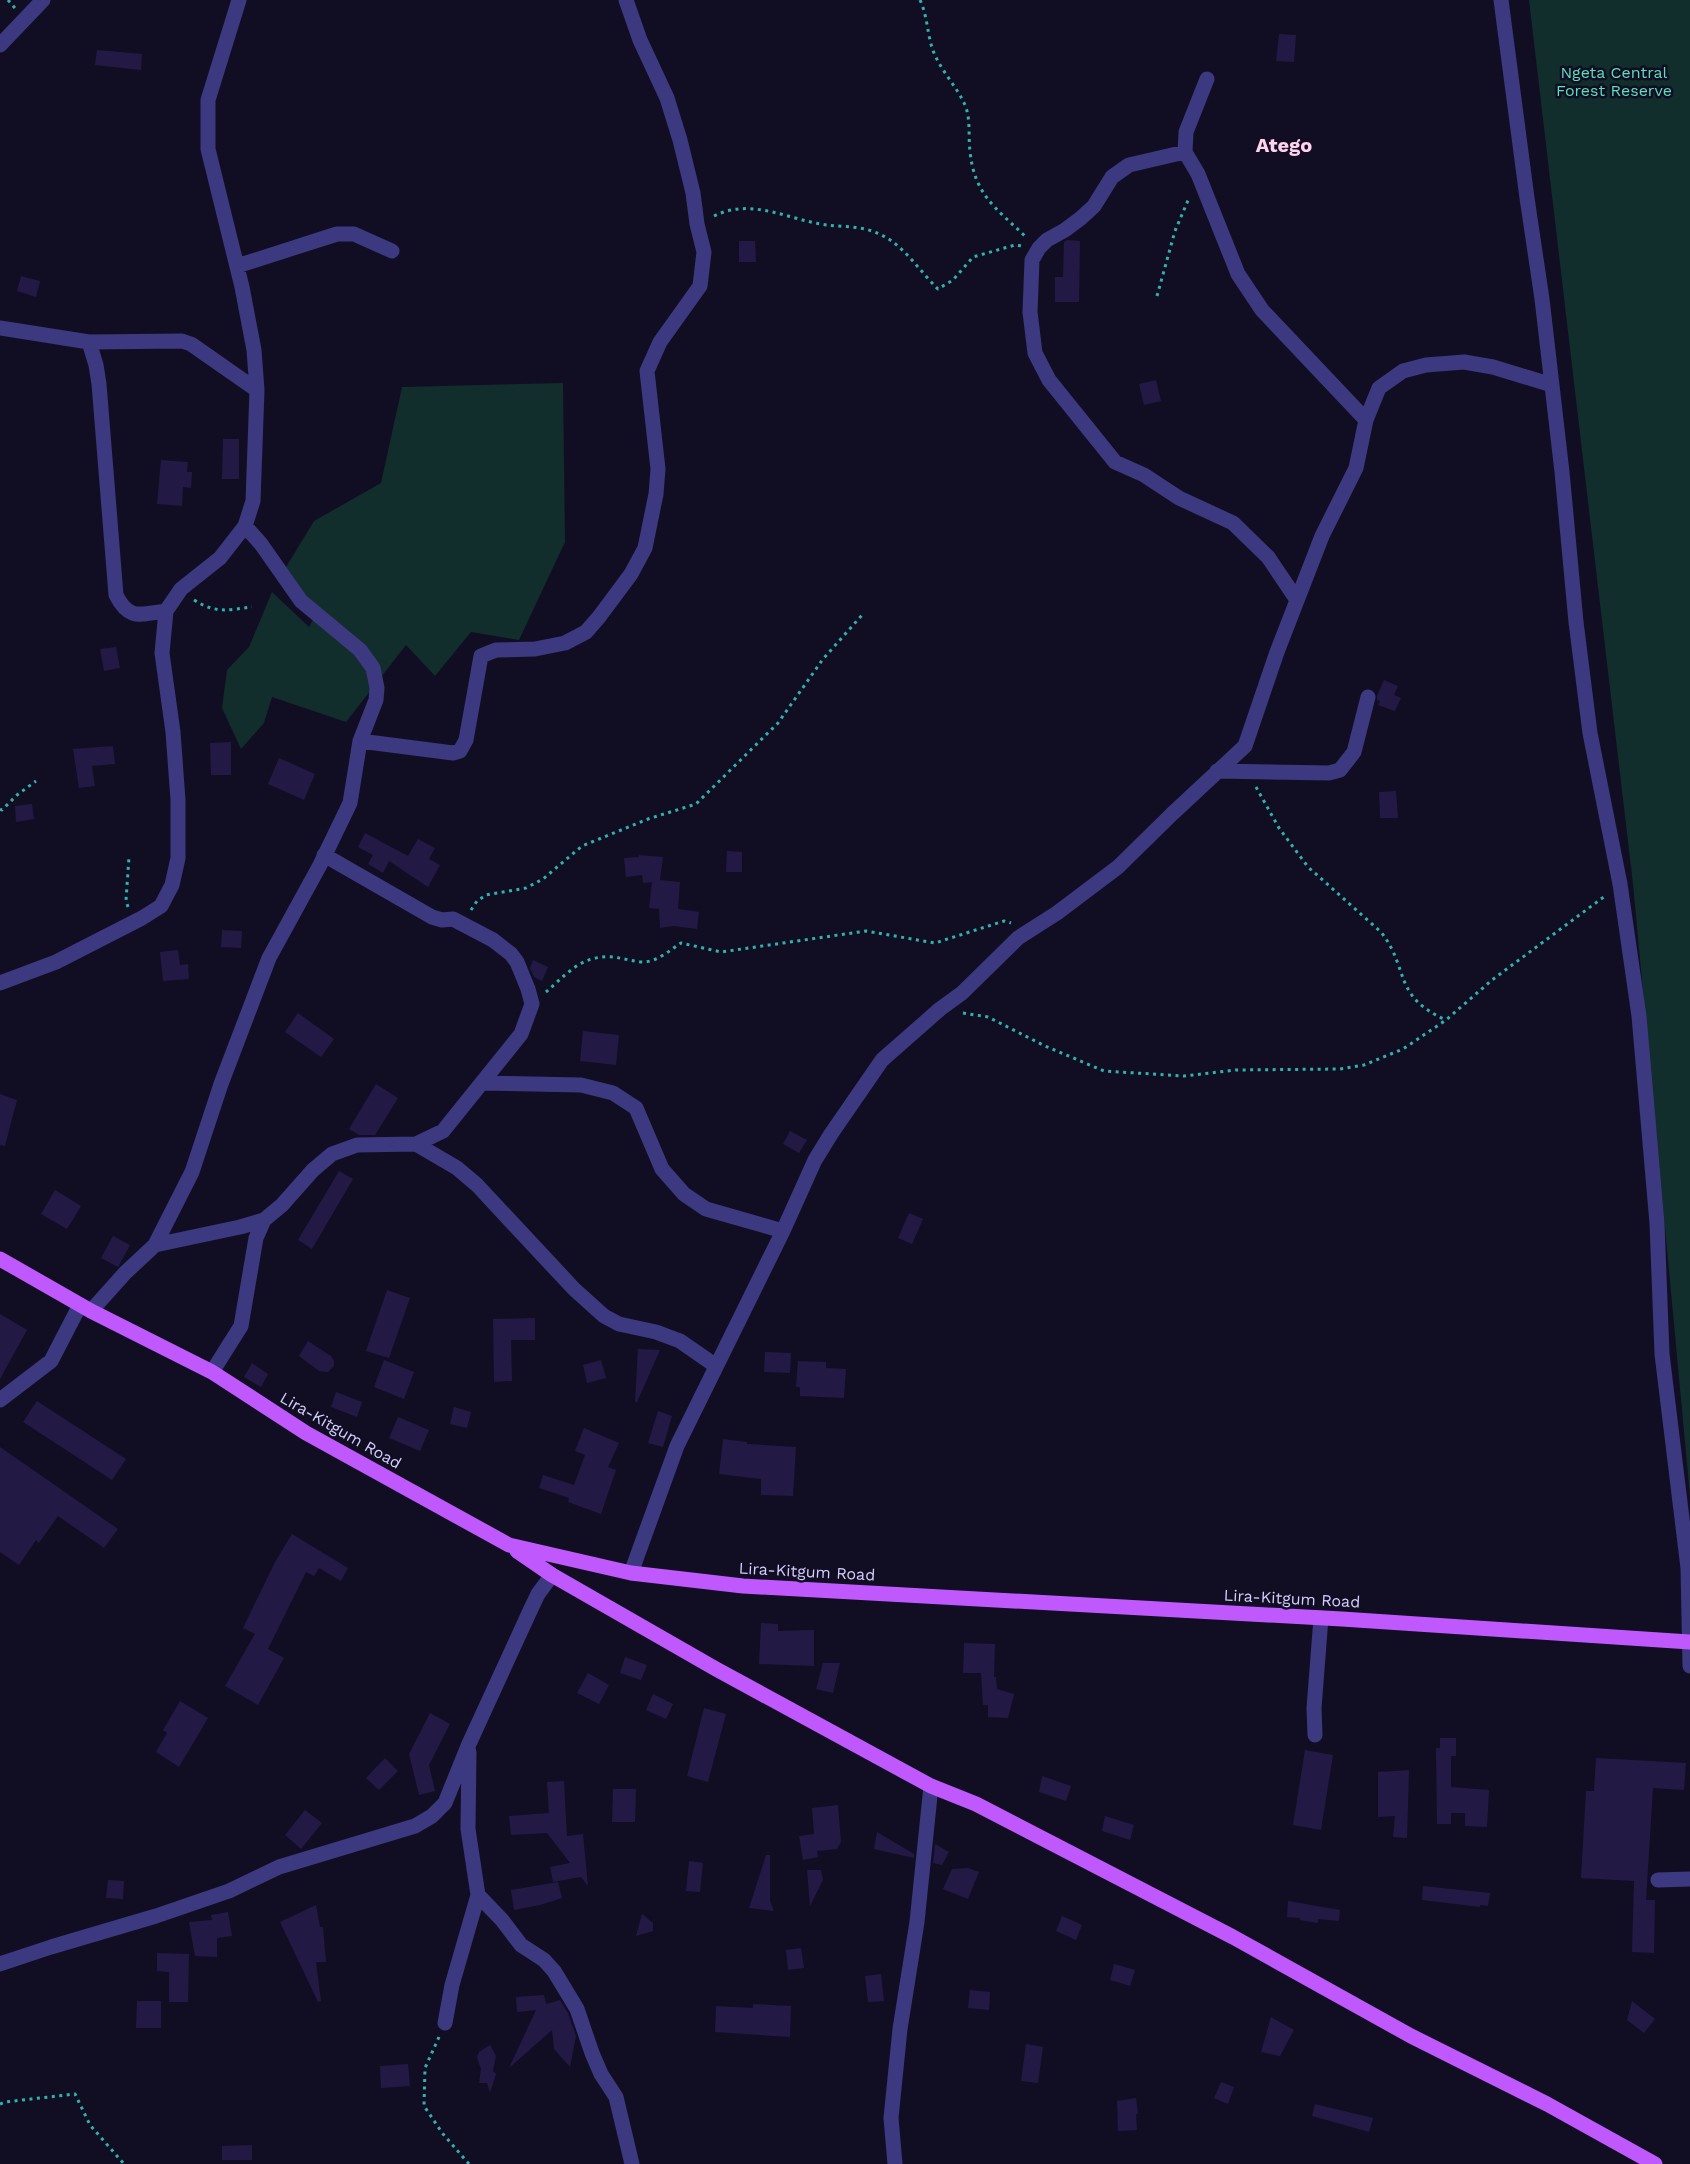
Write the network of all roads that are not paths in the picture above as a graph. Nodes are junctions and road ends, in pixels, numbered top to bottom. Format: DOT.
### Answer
graph roads {
  1 [pos="44,0"];
  2 [pos="239,0"];
  3 [pos="626,0"];
  4 [pos="1501,0"];
  5 [pos="0,45"];
  6 [pos="1207,80"];
  7 [pos="1185,152"];
  8 [pos="392,251"];
  9 [pos="237,266"];
  10 [pos="0,328"];
  11 [pos="89,342"];
  12 [pos="1552,385"];
  13 [pos="257,390"];
  14 [pos="1366,420"];
  15 [pos="245,526"];
  16 [pos="1297,600"];
  17 [pos="166,610"];
  18 [pos="1368,697"];
  19 [pos="360,741"];
  20 [pos="1217,771"];
  21 [pos="324,855"];
  22 [pos="0,983"];
  23 [pos="483,1083"];
  24 [pos="417,1144"];
  25 [pos="264,1220"];
  26 [pos="783,1231"];
  27 [pos="155,1245"];
  28 [pos="0,1258"];
  29 [pos="85,1308"];
  30 [pos="716,1366"];
  31 [pos="212,1372"];
  32 [pos="0,1400"];
  33 [pos="509,1545"];
  34 [pos="631,1573"];
  35 [pos="552,1575"];
  36 [pos="1321,1618"];
  37 [pos="1689,1642"];
  38 [pos="1690,1666"];
  39 [pos="1315,1735"];
  40 [pos="468,1746"];
  41 [pos="931,1786"];
  42 [pos="1658,1880"];
  43 [pos="1690,1880"];
  44 [pos="478,1895"];
  45 [pos="0,1964"];
  46 [pos="445,2023"];
  47 [pos="632,2164"];
  48 [pos="895,2164"];
  49 [pos="1655,2164"];
  1 -- 5 [label="street"];
  2 -- 9 [label="street"];
  3 -- 19 [label="street"];
  4 -- 12 [label="street"];
  6 -- 7 [label="street"];
  7 -- 14 [label="street"];
  7 -- 16 [label="street"];
  8 -- 9 [label="street"];
  9 -- 13 [label="street"];
  10 -- 11 [label="street"];
  11 -- 13 [label="street"];
  11 -- 17 [label="street"];
  12 -- 14 [label="street"];
  12 -- 37 [label="street"];
  13 -- 15 [label="street"];
  14 -- 16 [label="street"];
  15 -- 17 [label="street"];
  15 -- 19 [label="street"];
  16 -- 20 [label="street"];
  17 -- 22 [label="street"];
  18 -- 20 [label="street"];
  19 -- 21 [label="street"];
  20 -- 26 [label="street"];
  21 -- 23 [label="street"];
  21 -- 27 [label="street"];
  23 -- 24 [label="street"];
  23 -- 26 [label="street"];
  24 -- 25 [label="street"];
  24 -- 30 [label="street"];
  25 -- 27 [label="street"];
  25 -- 31 [label="street"];
  26 -- 30 [label="street"];
  27 -- 29 [label="street"];
  28 -- 29 [label="main road, Lira-Kitgum Road"];
  29 -- 31 [label="main road, Lira-Kitgum Road"];
  29 -- 32 [label="street"];
  30 -- 34 [label="street"];
  31 -- 33 [label="main road, Lira-Kitgum Road"];
  33 -- 34 [label="main road, Lira-Kitgum Road"];
  33 -- 35 [label="main road"];
  34 -- 36 [label="main road, Lira-Kitgum Road"];
  35 -- 40 [label="street"];
  35 -- 41 [label="main road"];
  36 -- 37 [label="main road, Lira-Kitgum Road"];
  36 -- 39 [label="street"];
  37 -- 38 [label="street"];
  40 -- 44 [label="street"];
  40 -- 45 [label="street"];
  41 -- 48 [label="street"];
  41 -- 49 [label="main road"];
  42 -- 43 [label="street"];
  44 -- 46 [label="street"];
  44 -- 47 [label="street"];
}
